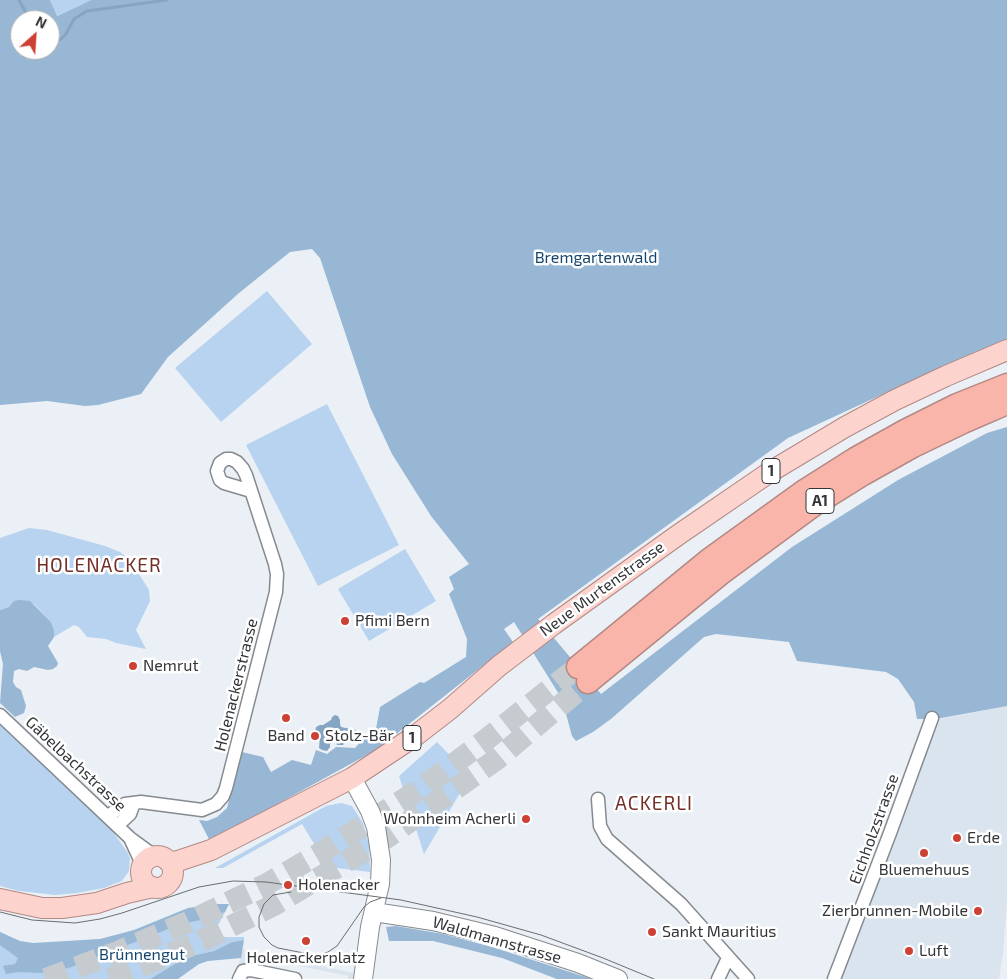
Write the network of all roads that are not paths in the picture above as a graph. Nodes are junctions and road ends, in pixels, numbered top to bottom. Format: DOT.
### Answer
graph roads {
  1 [pos="1007,350"];
  2 [pos="1007,385"];
  3 [pos="1007,403"];
  4 [pos="251,491"];
  5 [pos="0,714"];
  6 [pos="932,718"];
  7 [pos="352,778"];
  8 [pos="598,799"];
  9 [pos="134,804"];
  10 [pos="108,816"];
  11 [pos="118,825"];
  12 [pos="156,866"];
  13 [pos="127,893"];
  14 [pos="0,899"];
  15 [pos="374,912"];
  16 [pos="728,958"];
  17 [pos="243,974"];
  18 [pos="295,979"];
  19 [pos="363,979"];
  20 [pos="618,979"];
  21 [pos="718,979"];
  22 [pos="748,979"];
  23 [pos="834,979"];
  1 -- 7 [label="main road, Neue Murtenstrasse / 1"];
  2 -- 3 [label="highway, A1"];
  4 -- 9 [label="street, Holenackerstrasse"];
  5 -- 10 [label="street, Gäbelbachstrasse"];
  6 -- 23 [label="street, Eichholzstrasse"];
  7 -- 12 [label="main road, Neue Murtenstrasse / 1"];
  7 -- 15 [label="street"];
  8 -- 16 [label="street"];
  9 -- 10 [label="street, Holenackerstrasse"];
  9 -- 11 [label="street"];
  10 -- 11 [label="street, Gäbelbachstrasse"];
  11 -- 12 [label="street, Gäbelbachstrasse"];
  12 -- 13 [label="main road, 1"];
  12 -- 13 [label="main road, Neue Murtenstrasse"];
  13 -- 14 [label="main road, Neue Murtenstrasse"];
  15 -- 19 [label="street"];
  15 -- 20 [label="street, Waldmannstrasse"];
  16 -- 21 [label="street"];
  16 -- 22 [label="street"];
  17 -- 18 [label="street"];
}
